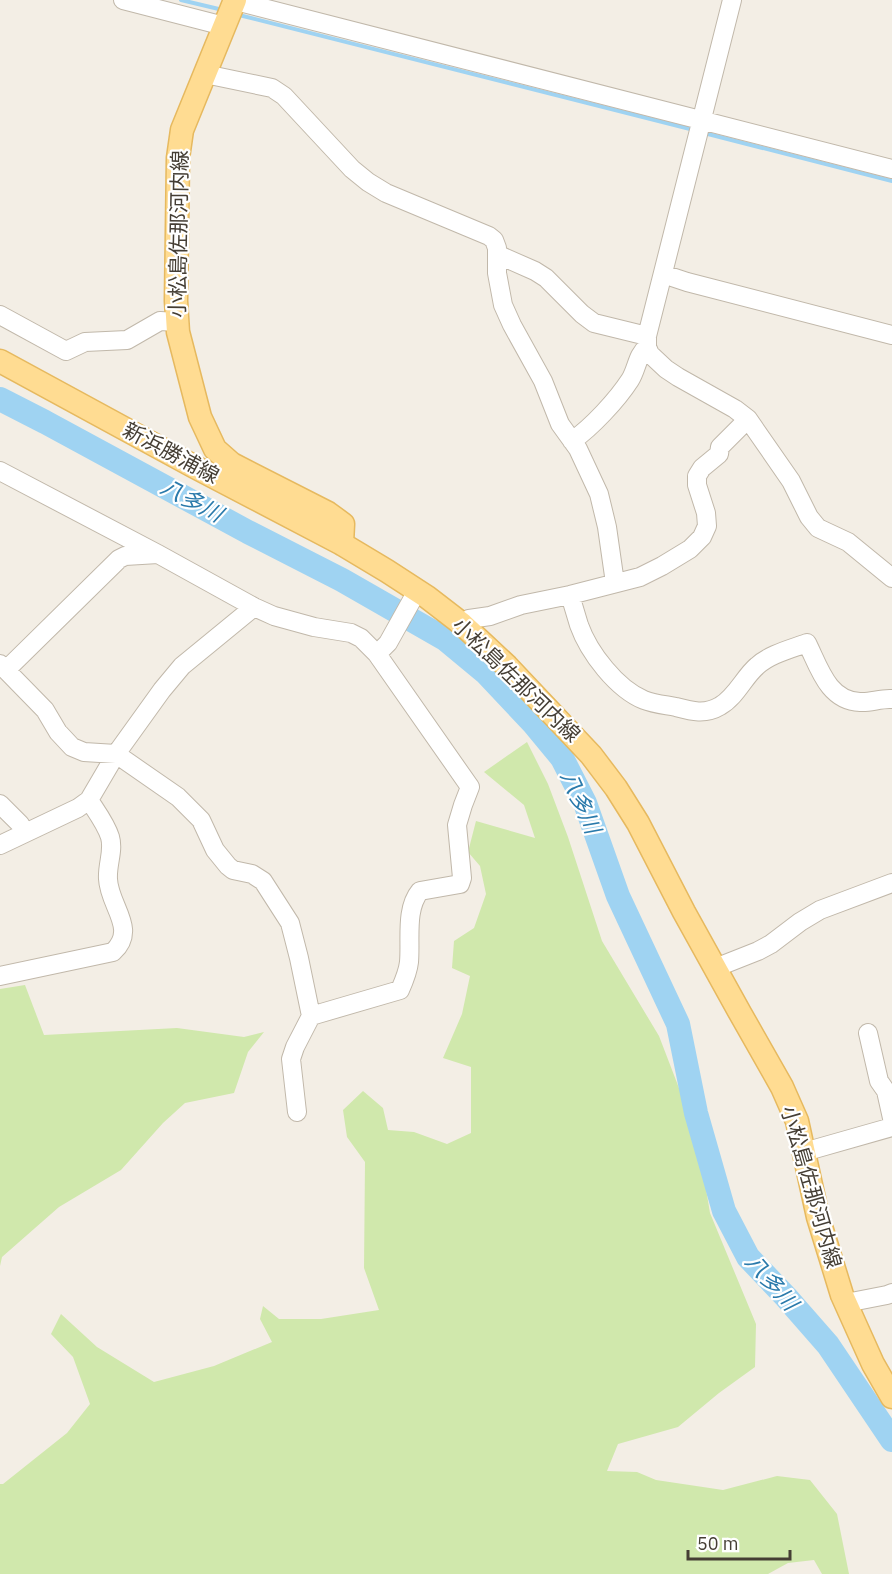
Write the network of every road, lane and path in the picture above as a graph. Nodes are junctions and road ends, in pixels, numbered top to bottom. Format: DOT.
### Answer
graph roads {
  1 [pos="123,0"];
  2 [pos="732,0"];
  3 [pos="231,9"];
  4 [pos="205,74"];
  5 [pos="700,128"];
  6 [pos="892,169"];
  7 [pos="497,255"];
  8 [pos="663,274"];
  9 [pos="0,315"];
  10 [pos="177,322"];
  11 [pos="892,335"];
  12 [pos="647,341"];
  13 [pos="0,361"];
  14 [pos="748,419"];
  15 [pos="572,441"];
  16 [pos="0,471"];
  17 [pos="342,544"];
  18 [pos="158,554"];
  19 [pos="892,578"];
  20 [pos="615,583"];
  21 [pos="415,595"];
  22 [pos="570,595"];
  23 [pos="254,607"];
  24 [pos="462,624"];
  25 [pos="382,648"];
  26 [pos="3,667"];
  27 [pos="892,699"];
  28 [pos="116,754"];
  29 [pos="89,800"];
  30 [pos="0,804"];
  31 [pos="24,833"];
  32 [pos="0,845"];
  33 [pos="892,884"];
  34 [pos="715,968"];
  35 [pos="0,976"];
  36 [pos="311,1016"];
  37 [pos="868,1033"];
  38 [pos="297,1112"];
  39 [pos="892,1118"];
  40 [pos="892,1127"];
  41 [pos="804,1152"];
  42 [pos="892,1293"];
  43 [pos="846,1304"];
  44 [pos="892,1397"];
  1 -- 3 [label="street"];
  2 -- 5 [label="street"];
  3 -- 4 [label="main road, 小松島佐那河内線"];
  3 -- 5 [label="street"];
  4 -- 7 [label="street"];
  4 -- 10 [label="main road, 小松島佐那河内線"];
  5 -- 6 [label="street"];
  5 -- 8 [label="street"];
  7 -- 12 [label="street"];
  7 -- 15 [label="street"];
  8 -- 11 [label="street"];
  8 -- 12 [label="street"];
  9 -- 10 [label="street"];
  10 -- 17 [label="main road, 小松島佐那河内線"];
  12 -- 14 [label="street"];
  12 -- 15 [label="street"];
  13 -- 17 [label="main road, 新浜勝浦線"];
  14 -- 19 [label="street"];
  14 -- 20 [label="street"];
  15 -- 20 [label="street"];
  16 -- 18 [label="street"];
  17 -- 21 [label="main road, 小松島佐那河内線"];
  18 -- 23 [label="street"];
  18 -- 26 [label="street"];
  20 -- 22 [label="street"];
  21 -- 24 [label="main road, 小松島佐那河内線"];
  21 -- 25 [label="street"];
  22 -- 24 [label="street"];
  22 -- 27 [label="street"];
  23 -- 25 [label="street"];
  23 -- 28 [label="street"];
  24 -- 34 [label="main road, 小松島佐那河内線"];
  25 -- 36 [label="street"];
  26 -- 28 [label="street"];
  28 -- 29 [label="street"];
  28 -- 36 [label="street"];
  29 -- 31 [label="street"];
  29 -- 35 [label="street"];
  30 -- 31 [label="street"];
  31 -- 32 [label="street"];
  33 -- 34 [label="street"];
  34 -- 41 [label="main road, 小松島佐那河内線"];
  36 -- 38 [label="street"];
  37 -- 39 [label="street"];
  40 -- 41 [label="street"];
  41 -- 43 [label="main road, 小松島佐那河内線"];
  42 -- 43 [label="street"];
  43 -- 44 [label="main road, 小松島佐那河内線"];
}
